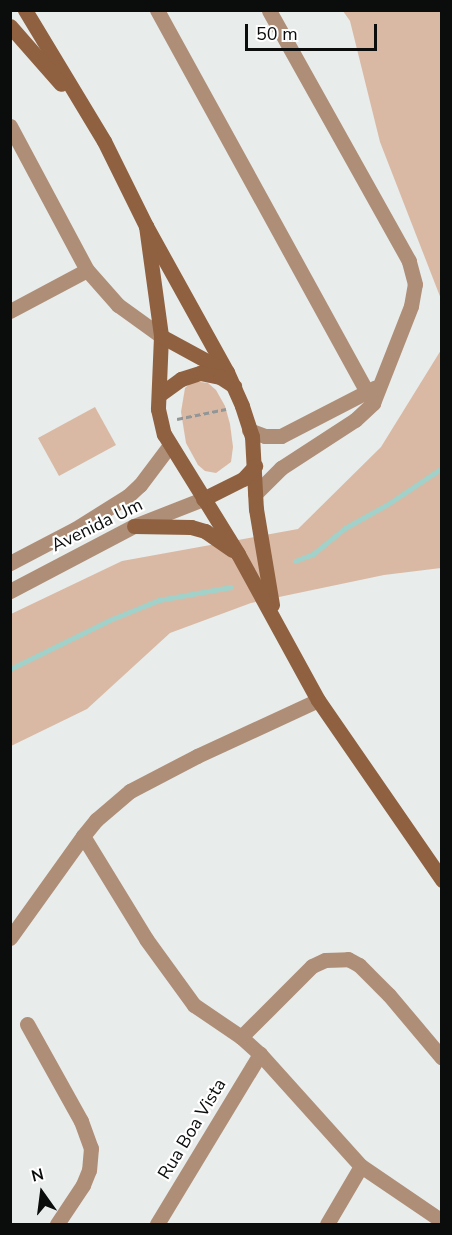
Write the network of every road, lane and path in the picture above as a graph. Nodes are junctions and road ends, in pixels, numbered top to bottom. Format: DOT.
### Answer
graph roads {
  1 [pos="25,10"];
  2 [pos="157,10"];
  3 [pos="269,10"];
  4 [pos="10,26"];
  5 [pos="85,111"];
  6 [pos="10,126"];
  7 [pos="146,226"];
  8 [pos="87,270"];
  9 [pos="10,311"];
  10 [pos="161,336"];
  11 [pos="227,372"];
  12 [pos="234,386"];
  13 [pos="159,395"];
  14 [pos="370,397"];
  15 [pos="242,406"];
  16 [pos="160,423"];
  17 [pos="249,429"];
  18 [pos="170,445"];
  19 [pos="255,466"];
  20 [pos="255,494"];
  21 [pos="203,499"];
  22 [pos="134,526"];
  23 [pos="238,554"];
  24 [pos="10,563"];
  25 [pos="10,591"];
  26 [pos="274,617"];
  27 [pos="318,700"];
  28 [pos="83,836"];
  29 [pos="441,880"];
  30 [pos="10,938"];
  31 [pos="27,1024"];
  32 [pos="241,1037"];
  33 [pos="260,1054"];
  34 [pos="441,1058"];
  35 [pos="362,1166"];
  36 [pos="441,1221"];
  37 [pos="57,1224"];
  38 [pos="157,1224"];
  39 [pos="327,1224"];
  1 -- 5 [label="main road"];
  2 -- 14 [label="street"];
  3 -- 14 [label="street"];
  4 -- 5 [label="main road"];
  5 -- 7 [label="main road"];
  6 -- 8 [label="street"];
  7 -- 10 [label="main road"];
  7 -- 11 [label="main road"];
  8 -- 9 [label="street"];
  8 -- 10 [label="street"];
  10 -- 11 [label="main road"];
  10 -- 13 [label="main road"];
  11 -- 12 [label="main road"];
  12 -- 13 [label="main road"];
  12 -- 15 [label="main road"];
  13 -- 16 [label="main road"];
  14 -- 17 [label="street"];
  14 -- 20 [label="street"];
  15 -- 16 [label="path"];
  15 -- 17 [label="main road"];
  16 -- 18 [label="main road"];
  17 -- 19 [label="main road"];
  18 -- 21 [label="main road"];
  18 -- 24 [label="street"];
  19 -- 20 [label="main road"];
  19 -- 21 [label="main road"];
  20 -- 26 [label="main road"];
  21 -- 22 [label="street, Avenida Um"];
  21 -- 23 [label="main road"];
  22 -- 23 [label="main road"];
  22 -- 25 [label="street, Avenida Um"];
  23 -- 26 [label="main road"];
  26 -- 27 [label="main road"];
  27 -- 28 [label="street"];
  27 -- 29 [label="main road"];
  28 -- 30 [label="street"];
  28 -- 32 [label="street"];
  31 -- 37 [label="street"];
  32 -- 33 [label="street"];
  32 -- 34 [label="street"];
  33 -- 35 [label="street"];
  33 -- 38 [label="street, Rua Boa Vista"];
  35 -- 36 [label="street"];
  35 -- 39 [label="street"];
}
